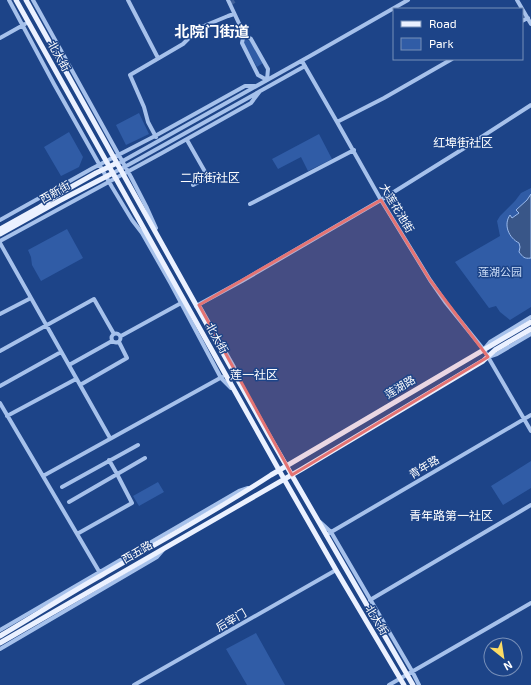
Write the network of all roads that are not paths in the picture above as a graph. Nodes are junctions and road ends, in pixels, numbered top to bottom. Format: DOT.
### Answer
graph roads {
  1 [pos="9,0"];
  2 [pos="16,0"];
  3 [pos="26,0"];
  4 [pos="33,0"];
  5 [pos="128,0"];
  6 [pos="408,0"];
  7 [pos="230,2"];
  8 [pos="394,8"];
  9 [pos="393,9"];
  10 [pos="523,10"];
  11 [pos="234,14"];
  12 [pos="528,18"];
  13 [pos="523,20"];
  14 [pos="28,22"];
  15 [pos="531,24"];
  16 [pos="23,25"];
  17 [pos="244,34"];
  18 [pos="0,38"];
  19 [pos="158,58"];
  20 [pos="450,60"];
  21 [pos="302,61"];
  22 [pos="305,66"];
  23 [pos="267,80"];
  24 [pos="258,86"];
  25 [pos="260,91"];
  26 [pos="531,105"];
  27 [pos="337,122"];
  28 [pos="155,136"];
  29 [pos="187,140"];
  30 [pos="158,141"];
  31 [pos="354,150"];
  32 [pos="116,156"];
  33 [pos="107,161"];
  34 [pos="119,162"];
  35 [pos="100,164"];
  36 [pos="110,167"];
  37 [pos="122,168"];
  38 [pos="103,170"];
  39 [pos="113,173"];
  40 [pos="126,173"];
  41 [pos="106,176"];
  42 [pos="116,179"];
  43 [pos="110,182"];
  44 [pos="194,185"];
  45 [pos="381,200"];
  46 [pos="250,204"];
  47 [pos="0,220"];
  48 [pos="0,229"];
  49 [pos="0,234"];
  50 [pos="0,242"];
  51 [pos="31,298"];
  52 [pos="183,302"];
  53 [pos="198,306"];
  54 [pos="0,314"];
  55 [pos="531,317"];
  56 [pos="531,322"];
  57 [pos="46,325"];
  58 [pos="531,329"];
  59 [pos="114,334"];
  60 [pos="531,334"];
  61 [pos="121,336"];
  62 [pos="112,341"];
  63 [pos="119,342"];
  64 [pos="484,350"];
  65 [pos="0,351"];
  66 [pos="61,352"];
  67 [pos="488,358"];
  68 [pos="68,365"];
  69 [pos="224,376"];
  70 [pos="76,379"];
  71 [pos="80,385"];
  72 [pos="0,386"];
  73 [pos="0,403"];
  74 [pos="531,415"];
  75 [pos="7,416"];
  76 [pos="524,418"];
  77 [pos="531,431"];
  78 [pos="110,438"];
  79 [pos="138,444"];
  80 [pos="145,458"];
  81 [pos="109,460"];
  82 [pos="287,466"];
  83 [pos="279,470"];
  84 [pos="117,474"];
  85 [pos="292,475"];
  86 [pos="43,476"];
  87 [pos="284,479"];
  88 [pos="62,488"];
  89 [pos="69,502"];
  90 [pos="531,505"];
  91 [pos="77,534"];
  92 [pos="329,534"];
  93 [pos="165,547"];
  94 [pos="336,570"];
  95 [pos="100,574"];
  96 [pos="370,600"];
  97 [pos="365,603"];
  98 [pos="531,603"];
  99 [pos="0,630"];
  100 [pos="0,636"];
  101 [pos="0,643"];
  102 [pos="0,649"];
  103 [pos="412,671"];
  104 [pos="407,674"];
  105 [pos="400,678"];
  106 [pos="134,685"];
  107 [pos="389,685"];
  108 [pos="400,685"];
  109 [pos="404,685"];
  110 [pos="413,685"];
  111 [pos="419,685"];
  1 -- 16 [label="street"];
  2 -- 14 [label="main road, 北大街"];
  3 -- 32 [label="main road, 北大街"];
  4 -- 32 [label="street"];
  5 -- 19 [label="street"];
  6 -- 8 [label="street"];
  7 -- 11 [label="street"];
  9 -- 21 [label="street"];
  10 -- 12 [label="street"];
  11 -- 17 [label="street"];
  11 -- 19 [label="street"];
  12 -- 13 [label="street"];
  12 -- 15 [label="street"];
  14 -- 16 [label="street"];
  14 -- 33 [label="main road, 北大街"];
  16 -- 18 [label="street"];
  16 -- 35 [label="street"];
  17 -- 23 [label="street"];
  17 -- 23 [label="street"];
  19 -- 28 [label="street"];
  20 -- 27 [label="street"];
  21 -- 22 [label="street, 大莲花池街"];
  21 -- 23 [label="street"];
  22 -- 25 [label="street, 西新街"];
  22 -- 27 [label="street, 大莲花池街"];
  23 -- 24 [label="street"];
  24 -- 28 [label="street"];
  24 -- 30 [label="street"];
  25 -- 29 [label="street"];
  25 -- 37 [label="street, 西新街"];
  26 -- 45 [label="street"];
  27 -- 31 [label="street, 大莲花池街"];
  28 -- 30 [label="street"];
  28 -- 32 [label="street"];
  29 -- 40 [label="street"];
  29 -- 44 [label="street"];
  30 -- 34 [label="street"];
  31 -- 45 [label="street, 大莲花池街"];
  31 -- 46 [label="street"];
  32 -- 33 [label="street"];
  32 -- 34 [label="main road, 北大街"];
  33 -- 35 [label="street"];
  33 -- 36 [label="main road, 北大街"];
  34 -- 36 [label="main road, 西新街"];
  34 -- 37 [label="main road, 北大街"];
  35 -- 38 [label="street"];
  35 -- 47 [label="street"];
  36 -- 38 [label="main road, 西新街"];
  36 -- 39 [label="main road, 北大街"];
  37 -- 39 [label="street, 西新街"];
  37 -- 40 [label="main road, 北大街"];
  38 -- 41 [label="street"];
  38 -- 48 [label="main road, 西新街"];
  39 -- 41 [label="main road, 西新街"];
  39 -- 42 [label="main road, 北大街"];
  40 -- 42 [label="street"];
  40 -- 53 [label="main road, 北大街"];
  41 -- 43 [label="street"];
  41 -- 49 [label="main road, 西新街"];
  42 -- 43 [label="street"];
  42 -- 52 [label="main road, 北大街"];
  43 -- 50 [label="street"];
  43 -- 52 [label="street"];
  45 -- 53 [label="street"];
  45 -- 64 [label="street, 大莲花池街"];
  50 -- 51 [label="street"];
  51 -- 54 [label="street"];
  51 -- 57 [label="street"];
  52 -- 61 [label="street"];
  52 -- 69 [label="main road, 北大街"];
  53 -- 82 [label="main road, 北大街"];
  55 -- 64 [label="street"];
  56 -- 64 [label="main road, 莲湖路"];
  57 -- 59 [label="street"];
  57 -- 65 [label="street"];
  57 -- 66 [label="street"];
  58 -- 67 [label="main road, 莲湖路"];
  59 -- 61 [label="street"];
  59 -- 62 [label="street"];
  60 -- 67 [label="street"];
  61 -- 63 [label="street"];
  62 -- 63 [label="street"];
  62 -- 68 [label="street"];
  63 -- 71 [label="street"];
  64 -- 67 [label="street, 大莲花池街"];
  64 -- 82 [label="main road, 莲湖路"];
  66 -- 68 [label="street"];
  66 -- 72 [label="street"];
  67 -- 76 [label="street, 大莲花池街"];
  67 -- 85 [label="main road, 莲湖路"];
  68 -- 70 [label="street"];
  69 -- 78 [label="street"];
  69 -- 83 [label="main road, 北大街"];
  70 -- 71 [label="street"];
  70 -- 75 [label="street"];
  71 -- 78 [label="street"];
  73 -- 75 [label="street"];
  74 -- 76 [label="street, 青年路"];
  75 -- 86 [label="street"];
  76 -- 77 [label="street, 大莲花池街"];
  76 -- 92 [label="street, 青年路"];
  78 -- 86 [label="street"];
  79 -- 81 [label="street"];
  80 -- 84 [label="street"];
  81 -- 84 [label="street"];
  81 -- 88 [label="street"];
  82 -- 83 [label="main road, 莲湖路"];
  82 -- 85 [label="main road, 北大街"];
  83 -- 87 [label="main road, 北大街"];
  83 -- 95 [label="main road, 西五路"];
  84 -- 89 [label="street"];
  84 -- 91 [label="street"];
  85 -- 87 [label="main road, 莲湖路"];
  85 -- 92 [label="main road, 北大街"];
  86 -- 91 [label="street"];
  87 -- 93 [label="main road, 西五路"];
  87 -- 94 [label="main road, 北大街"];
  90 -- 96 [label="street"];
  91 -- 95 [label="street"];
  92 -- 96 [label="street"];
  92 -- 97 [label="main road, 北大街"];
  93 -- 101 [label="main road, 西五路"];
  93 -- 102 [label="street"];
  94 -- 105 [label="main road, 北大街"];
  94 -- 106 [label="street, 后宰门"];
  95 -- 99 [label="street"];
  95 -- 100 [label="main road, 西五路"];
  96 -- 97 [label="street"];
  96 -- 103 [label="street"];
  97 -- 104 [label="main road, 北大街"];
  98 -- 103 [label="street"];
  103 -- 104 [label="street"];
  103 -- 111 [label="street"];
  104 -- 105 [label="street"];
  104 -- 110 [label="main road, 北大街"];
  105 -- 107 [label="street"];
  105 -- 108 [label="street"];
  105 -- 109 [label="main road, 北大街"];
}
